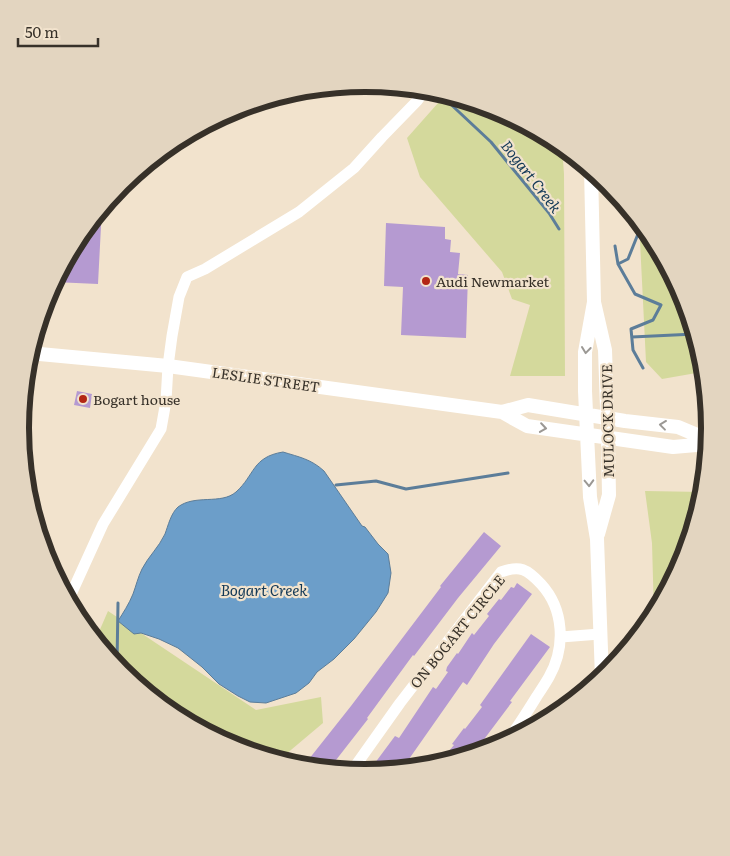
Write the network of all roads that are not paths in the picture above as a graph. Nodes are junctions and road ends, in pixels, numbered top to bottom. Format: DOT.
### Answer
graph roads {
  1 [pos="421,97"];
  2 [pos="591,179"];
  3 [pos="594,302"];
  4 [pos="37,354"];
  5 [pos="168,366"];
  6 [pos="502,412"];
  7 [pos="586,413"];
  8 [pos="607,417"];
  9 [pos="587,434"];
  10 [pos="608,437"];
  11 [pos="701,438"];
  12 [pos="701,443"];
  13 [pos="597,539"];
  14 [pos="72,592"];
  15 [pos="600,634"];
  16 [pos="561,638"];
  17 [pos="602,667"];
  18 [pos="514,730"];
  19 [pos="357,764"];
  1 -- 5 [label="street"];
  2 -- 3 [label="main road, MULOCK DRIVE"];
  3 -- 7 [label="main road, MULOCK DRIVE, one-way"];
  3 -- 8 [label="main road, MULOCK DRIVE"];
  4 -- 5 [label="main road, LESLIE STREET"];
  5 -- 6 [label="main road, LESLIE STREET"];
  5 -- 14 [label="street"];
  6 -- 7 [label="main road, LESLIE STREET"];
  6 -- 9 [label="main road, LESLIE STREET, one-way"];
  7 -- 8 [label="main road, LESLIE STREET"];
  7 -- 9 [label="main road, MULOCK DRIVE"];
  8 -- 10 [label="main road, MULOCK DRIVE"];
  11 -- 8 [label="main road, LESLIE STREET, one-way"];
  9 -- 10 [label="main road, LESLIE STREET"];
  9 -- 13 [label="main road, MULOCK DRIVE, one-way"];
  10 -- 12 [label="main road, LESLIE STREET"];
  10 -- 13 [label="main road, MULOCK DRIVE"];
  13 -- 15 [label="main road, MULOCK DRIVE"];
  15 -- 16 [label="street"];
  15 -- 17 [label="main road, MULOCK DRIVE"];
  16 -- 18 [label="street, ON BOGART CIRCLE"];
  16 -- 19 [label="street, ON BOGART CIRCLE"];
}
